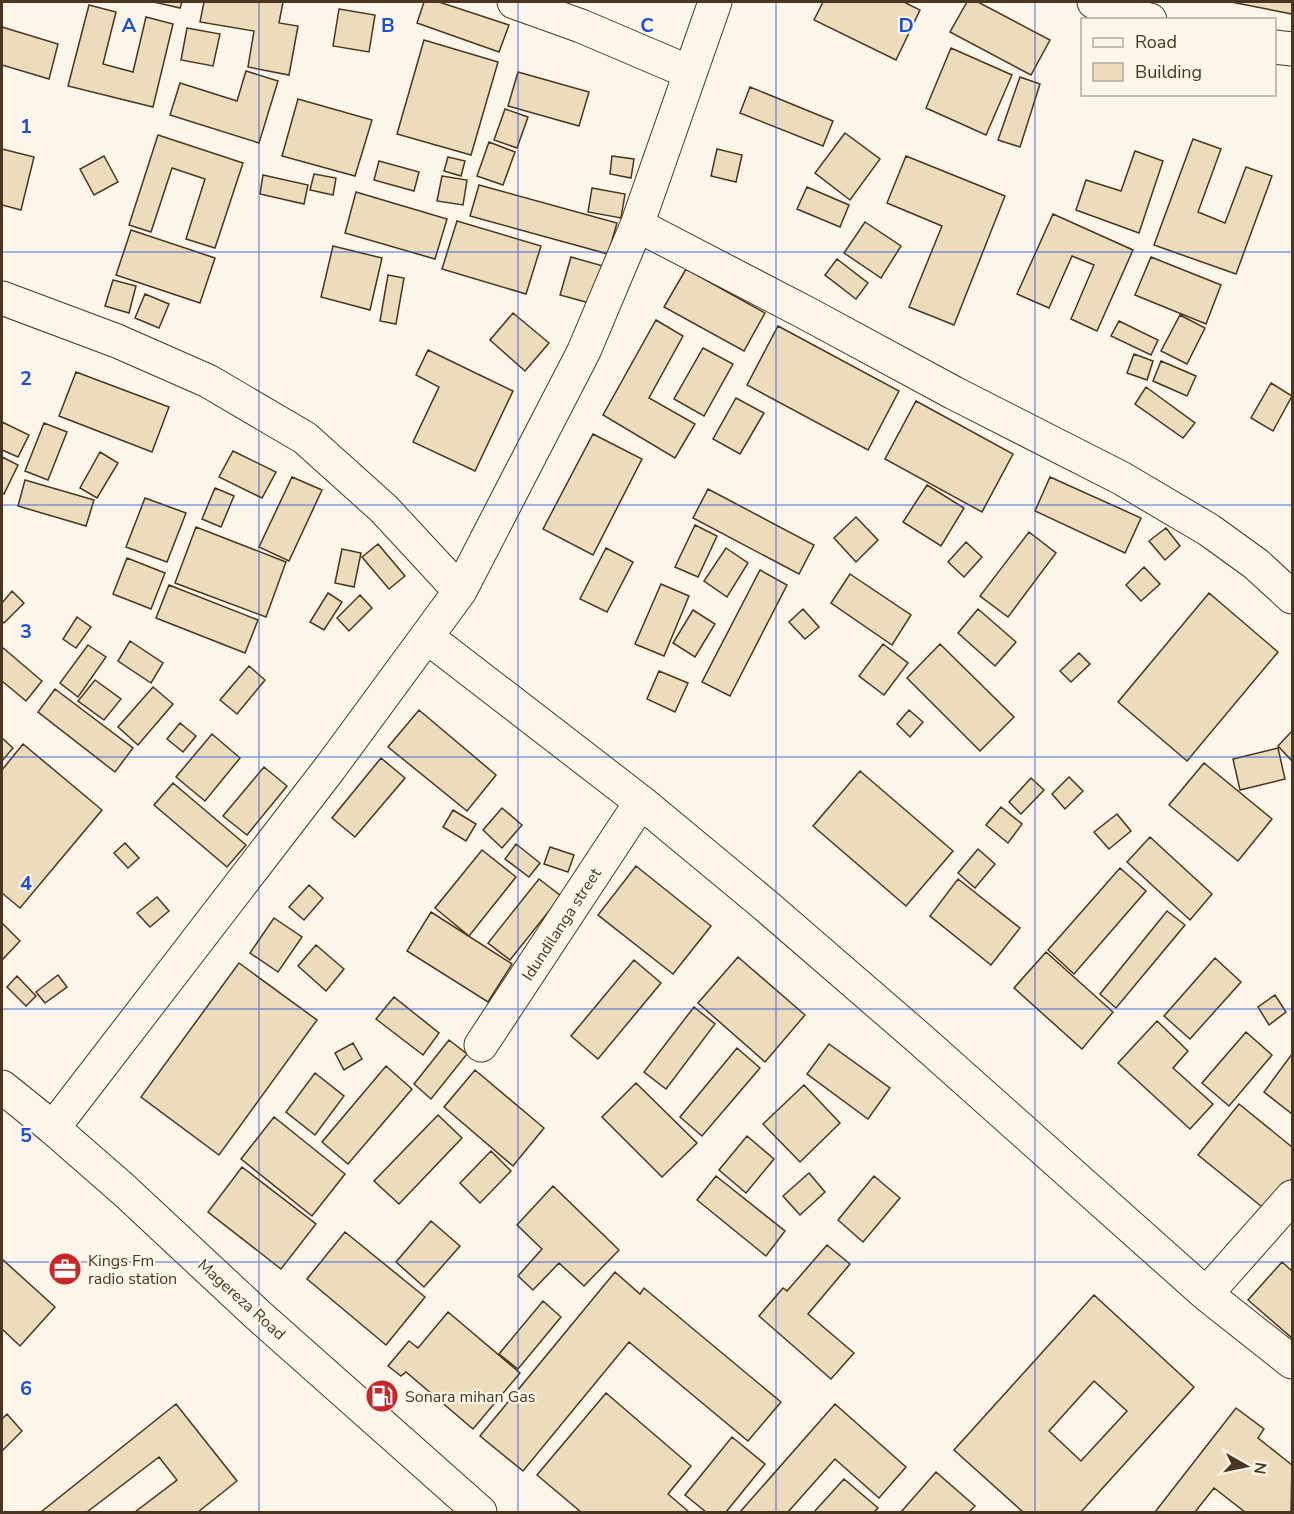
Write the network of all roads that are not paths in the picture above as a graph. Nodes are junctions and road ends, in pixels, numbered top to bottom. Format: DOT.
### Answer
graph roads {
  1 [pos="514,2"];
  2 [pos="715,2"];
  3 [pos="1094,2"];
  4 [pos="1142,18"];
  5 [pos="1276,47"];
  6 [pos="1293,49"];
  7 [pos="689,72"];
  8 [pos="636,225"];
  9 [pos="2,298"];
  10 [pos="460,591"];
  11 [pos="1293,597"];
  12 [pos="427,638"];
  13 [pos="641,802"];
  14 [pos="481,1045"];
  15 [pos="2,1087"];
  16 [pos="53,1128"];
  17 [pos="1293,1197"];
  18 [pos="1206,1294"];
  19 [pos="1293,1362"];
  20 [pos="480,1512"];
  1 -- 7 [label="street"];
  2 -- 7 [label="street"];
  3 -- 4 [label="street"];
  5 -- 6 [label="street"];
  7 -- 8 [label="street"];
  8 -- 10 [label="street"];
  8 -- 11 [label="street"];
  9 -- 10 [label="street"];
  10 -- 12 [label="street"];
  12 -- 13 [label="street"];
  12 -- 16 [label="street"];
  13 -- 14 [label="street, Idundilanga street"];
  13 -- 18 [label="street"];
  15 -- 16 [label="street, Magereza Road"];
  16 -- 20 [label="street, Magereza Road"];
  17 -- 18 [label="street"];
  18 -- 19 [label="street"];
}
